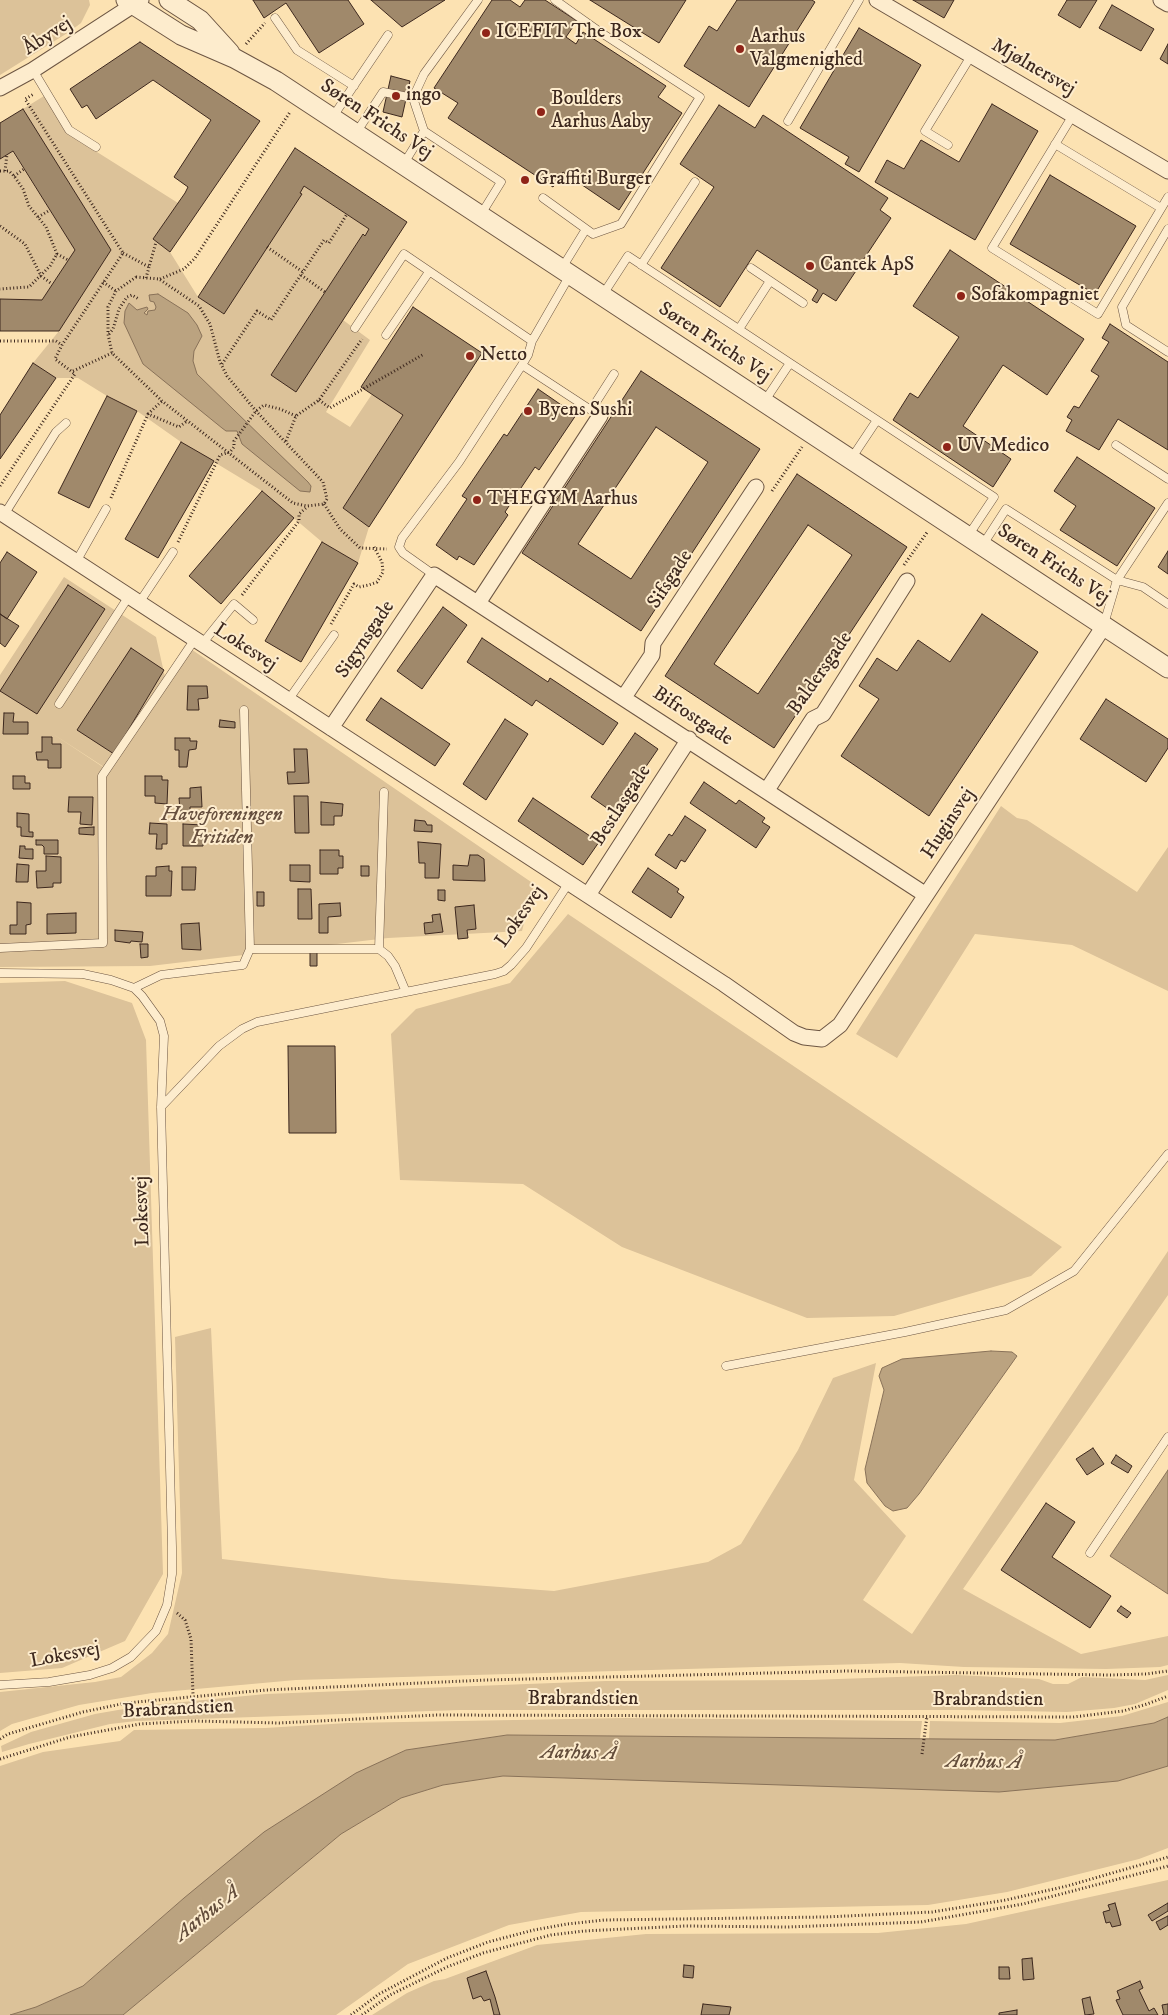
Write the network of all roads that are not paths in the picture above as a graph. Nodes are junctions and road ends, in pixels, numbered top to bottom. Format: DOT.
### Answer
graph roads {
  1 [pos="169,0"];
  2 [pos="478,0"];
  3 [pos="555,0"];
  4 [pos="859,0"];
  5 [pos="877,0"];
  6 [pos="1162,0"];
  7 [pos="134,2"];
  8 [pos="1168,4"];
  9 [pos="275,18"];
  10 [pos="388,35"];
  11 [pos="971,56"];
  12 [pos="234,58"];
  13 [pos="33,70"];
  14 [pos="354,86"];
  15 [pos="0,88"];
  16 [pos="413,98"];
  17 [pos="1073,115"];
  18 [pos="332,118"];
  19 [pos="788,121"];
  20 [pos="424,131"];
  21 [pos="356,133"];
  22 [pos="1055,144"];
  23 [pos="948,145"];
  24 [pos="96,147"];
  25 [pos="403,165"];
  26 [pos="1168,171"];
  27 [pos="695,182"];
  28 [pos="1168,197"];
  29 [pos="543,198"];
  30 [pos="1161,208"];
  31 [pos="480,216"];
  32 [pos="1168,228"];
  33 [pos="586,229"];
  34 [pos="641,265"];
  35 [pos="751,268"];
  36 [pos="429,272"];
  37 [pos="565,272"];
  38 [pos="770,281"];
  39 [pos="602,296"];
  40 [pos="804,303"];
  41 [pos="356,328"];
  42 [pos="739,329"];
  43 [pos="386,334"];
  44 [pos="532,341"];
  45 [pos="1168,352"];
  46 [pos="790,363"];
  47 [pos="522,365"];
  48 [pos="614,374"];
  49 [pos="764,402"];
  50 [pos="595,413"];
  51 [pos="877,420"];
  52 [pos="66,423"];
  53 [pos="1116,445"];
  54 [pos="851,459"];
  55 [pos="1168,479"];
  56 [pos="756,487"];
  57 [pos="1168,503"];
  58 [pos="106,509"];
  59 [pos="2,513"];
  60 [pos="975,541"];
  61 [pos="173,552"];
  62 [pos="76,562"];
  63 [pos="434,575"];
  64 [pos="1117,580"];
  65 [pos="907,581"];
  66 [pos="134,599"];
  67 [pos="478,603"];
  68 [pos="1168,604"];
  69 [pos="253,620"];
  70 [pos="1104,626"];
  71 [pos="334,635"];
  72 [pos="198,641"];
  73 [pos="1168,668"];
  74 [pos="624,697"];
  75 [pos="288,699"];
  76 [pos="59,704"];
  77 [pos="244,710"];
  78 [pos="332,728"];
  79 [pos="689,739"];
  80 [pos="767,790"];
  81 [pos="384,792"];
  82 [pos="568,884"];
  83 [pos="926,895"];
  84 [pos="588,896"];
  85 [pos="0,948"];
  86 [pos="250,949"];
  87 [pos="380,949"];
  88 [pos="0,973"];
  89 [pos="134,988"];
  90 [pos="406,992"];
  91 [pos="822,1039"];
  92 [pos="161,1107"];
  93 [pos="1168,1154"];
  94 [pos="726,1366"];
  95 [pos="1168,1436"];
  96 [pos="1090,1553"];
  97 [pos="0,1685"];
  1 -- 12 [label="street, Søren Frichs Vej"];
  2 -- 16 [label="lane"];
  3 -- 33 [label="lane"];
  4 -- 19 [label="lane"];
  5 -- 11 [label="street, Mjølnersvej"];
  6 -- 8 [label="street"];
  7 -- 12 [label="street, Søren Frichs Vej"];
  7 -- 13 [label="street, Åbyvej"];
  9 -- 14 [label="lane"];
  10 -- 14 [label="lane"];
  11 -- 17 [label="street, Mjølnersvej"];
  11 -- 23 [label="lane"];
  12 -- 18 [label="street, Søren Frichs Vej"];
  13 -- 15 [label="street, Åbyvej"];
  13 -- 24 [label="lane"];
  14 -- 18 [label="lane"];
  16 -- 20 [label="lane"];
  16 -- 21 [label="lane"];
  17 -- 22 [label="lane"];
  17 -- 26 [label="street, Mjølnersvej"];
  18 -- 21 [label="street, Søren Frichs Vej"];
  20 -- 25 [label="lane"];
  20 -- 31 [label="lane"];
  21 -- 25 [label="street, Søren Frichs Vej"];
  22 -- 30 [label="lane"];
  22 -- 30 [label="lane"];
  25 -- 31 [label="street, Søren Frichs Vej"];
  27 -- 34 [label="lane"];
  28 -- 30 [label="lane"];
  29 -- 33 [label="lane"];
  31 -- 37 [label="street, Søren Frichs Vej"];
  32 -- 45 [label="lane"];
  33 -- 37 [label="lane"];
  34 -- 39 [label="lane"];
  34 -- 42 [label="lane"];
  35 -- 38 [label="lane"];
  36 -- 41 [label="lane"];
  36 -- 43 [label="lane"];
  36 -- 44 [label="lane"];
  37 -- 39 [label="street, Søren Frichs Vej"];
  37 -- 44 [label="lane"];
  38 -- 40 [label="lane"];
  38 -- 42 [label="lane"];
  39 -- 49 [label="street, Søren Frichs Vej"];
  42 -- 46 [label="lane"];
  44 -- 47 [label="lane"];
  46 -- 49 [label="lane"];
  46 -- 51 [label="lane"];
  47 -- 50 [label="lane"];
  47 -- 63 [label="lane"];
  48 -- 50 [label="lane"];
  49 -- 54 [label="street, Søren Frichs Vej"];
  50 -- 67 [label="street"];
  51 -- 54 [label="lane"];
  51 -- 60 [label="lane"];
  52 -- 59 [label="lane"];
  53 -- 55 [label="lane"];
  54 -- 60 [label="street, Søren Frichs Vej"];
  56 -- 74 [label="street, Sifsgade"];
  57 -- 64 [label="lane"];
  58 -- 62 [label="lane"];
  59 -- 62 [label="street, Lokesvej"];
  60 -- 64 [label="lane"];
  60 -- 70 [label="street, Søren Frichs Vej"];
  61 -- 66 [label="lane"];
  62 -- 66 [label="street, Lokesvej"];
  63 -- 67 [label="street, Bifrostgade"];
  63 -- 78 [label="street, Sigynsgade"];
  64 -- 68 [label="lane"];
  64 -- 70 [label="lane"];
  65 -- 80 [label="street, Baldersgade"];
  66 -- 72 [label="street, Lokesvej"];
  66 -- 76 [label="lane"];
  67 -- 74 [label="street, Bifrostgade"];
  69 -- 72 [label="lane"];
  70 -- 73 [label="street, Søren Frichs Vej"];
  70 -- 83 [label="street, Huginsvej"];
  71 -- 75 [label="lane"];
  72 -- 75 [label="street, Lokesvej"];
  72 -- 85 [label="lane"];
  74 -- 79 [label="street, Bifrostgade"];
  75 -- 78 [label="street, Lokesvej"];
  77 -- 86 [label="lane"];
  78 -- 82 [label="street, Lokesvej"];
  79 -- 80 [label="street, Bifrostgade"];
  79 -- 84 [label="street, Bestlasgade"];
  80 -- 83 [label="street, Bifrostgade"];
  81 -- 87 [label="lane"];
  82 -- 84 [label="street, Lokesvej"];
  82 -- 90 [label="lane, Lokesvej"];
  83 -- 91 [label="street, Huginsvej"];
  84 -- 91 [label="street, Lokesvej"];
  86 -- 87 [label="lane"];
  86 -- 89 [label="lane"];
  87 -- 90 [label="lane"];
  88 -- 89 [label="lane"];
  89 -- 92 [label="lane"];
  90 -- 92 [label="lane, Lokesvej"];
  92 -- 97 [label="lane, Lokesvej"];
  93 -- 94 [label="lane"];
  95 -- 96 [label="lane"];
}
